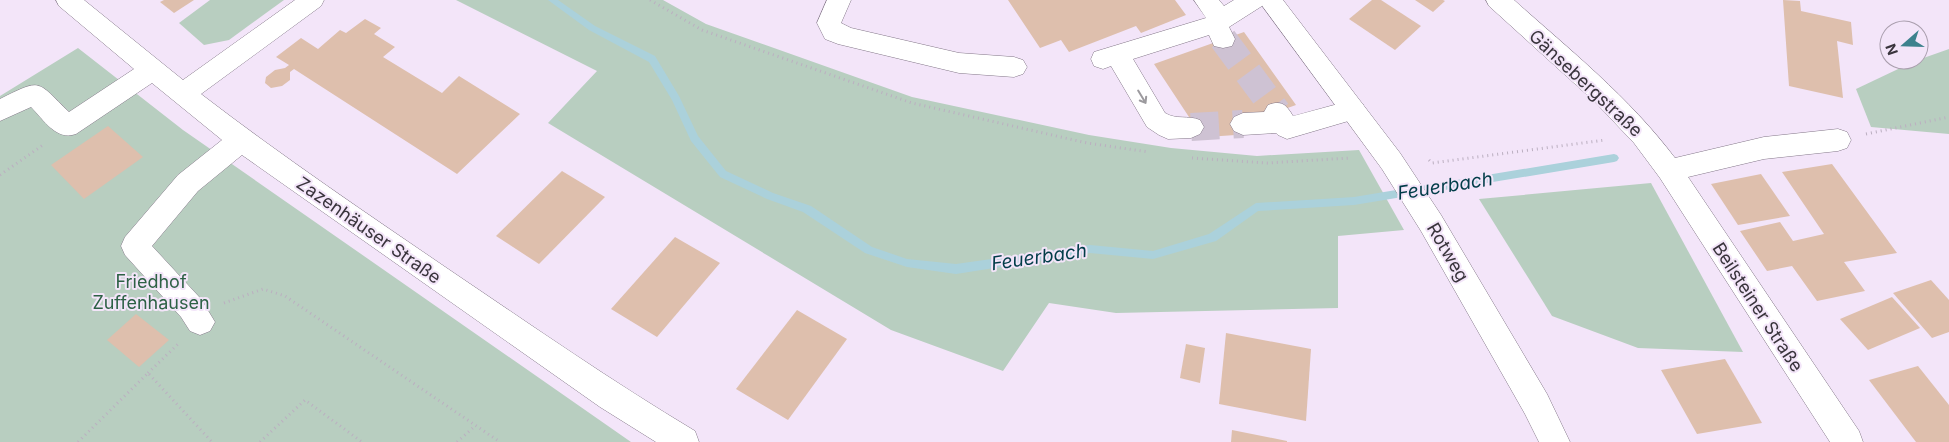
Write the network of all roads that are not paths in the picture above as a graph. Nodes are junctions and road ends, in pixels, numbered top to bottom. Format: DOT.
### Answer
graph roads {
  1 [pos="68,0"];
  2 [pos="312,0"];
  3 [pos="839,0"];
  4 [pos="1206,0"];
  5 [pos="1253,0"];
  6 [pos="1270,0"];
  7 [pos="1498,0"];
  8 [pos="1220,28"];
  9 [pos="1014,67"];
  10 [pos="152,70"];
  11 [pos="182,94"];
  12 [pos="6,99"];
  13 [pos="1353,110"];
  14 [pos="1243,124"];
  15 [pos="1191,128"];
  16 [pos="241,140"];
  17 [pos="1838,140"];
  18 [pos="1669,170"];
  19 [pos="200,322"];
  20 [pos="684,442"];
  21 [pos="1555,442"];
  22 [pos="1848,442"];
  1 -- 10 [label="street, Zazenhäuser Straße"];
  2 -- 11 [label="street"];
  3 -- 9 [label="street"];
  4 -- 8 [label="street"];
  5 -- 8 [label="street"];
  6 -- 13 [label="street, Rotweg"];
  7 -- 18 [label="street, Gänsebergstraße"];
  8 -- 15 [label="street, one-way"];
  10 -- 11 [label="street, Zazenhäuser Straße"];
  10 -- 12 [label="street"];
  11 -- 16 [label="street, Zazenhäuser Straße"];
  13 -- 14 [label="street"];
  13 -- 21 [label="street, Rotweg"];
  16 -- 19 [label="street"];
  16 -- 20 [label="street, Zazenhäuser Straße"];
  17 -- 18 [label="street"];
  18 -- 22 [label="street, Beilsteiner Straße"];
}
